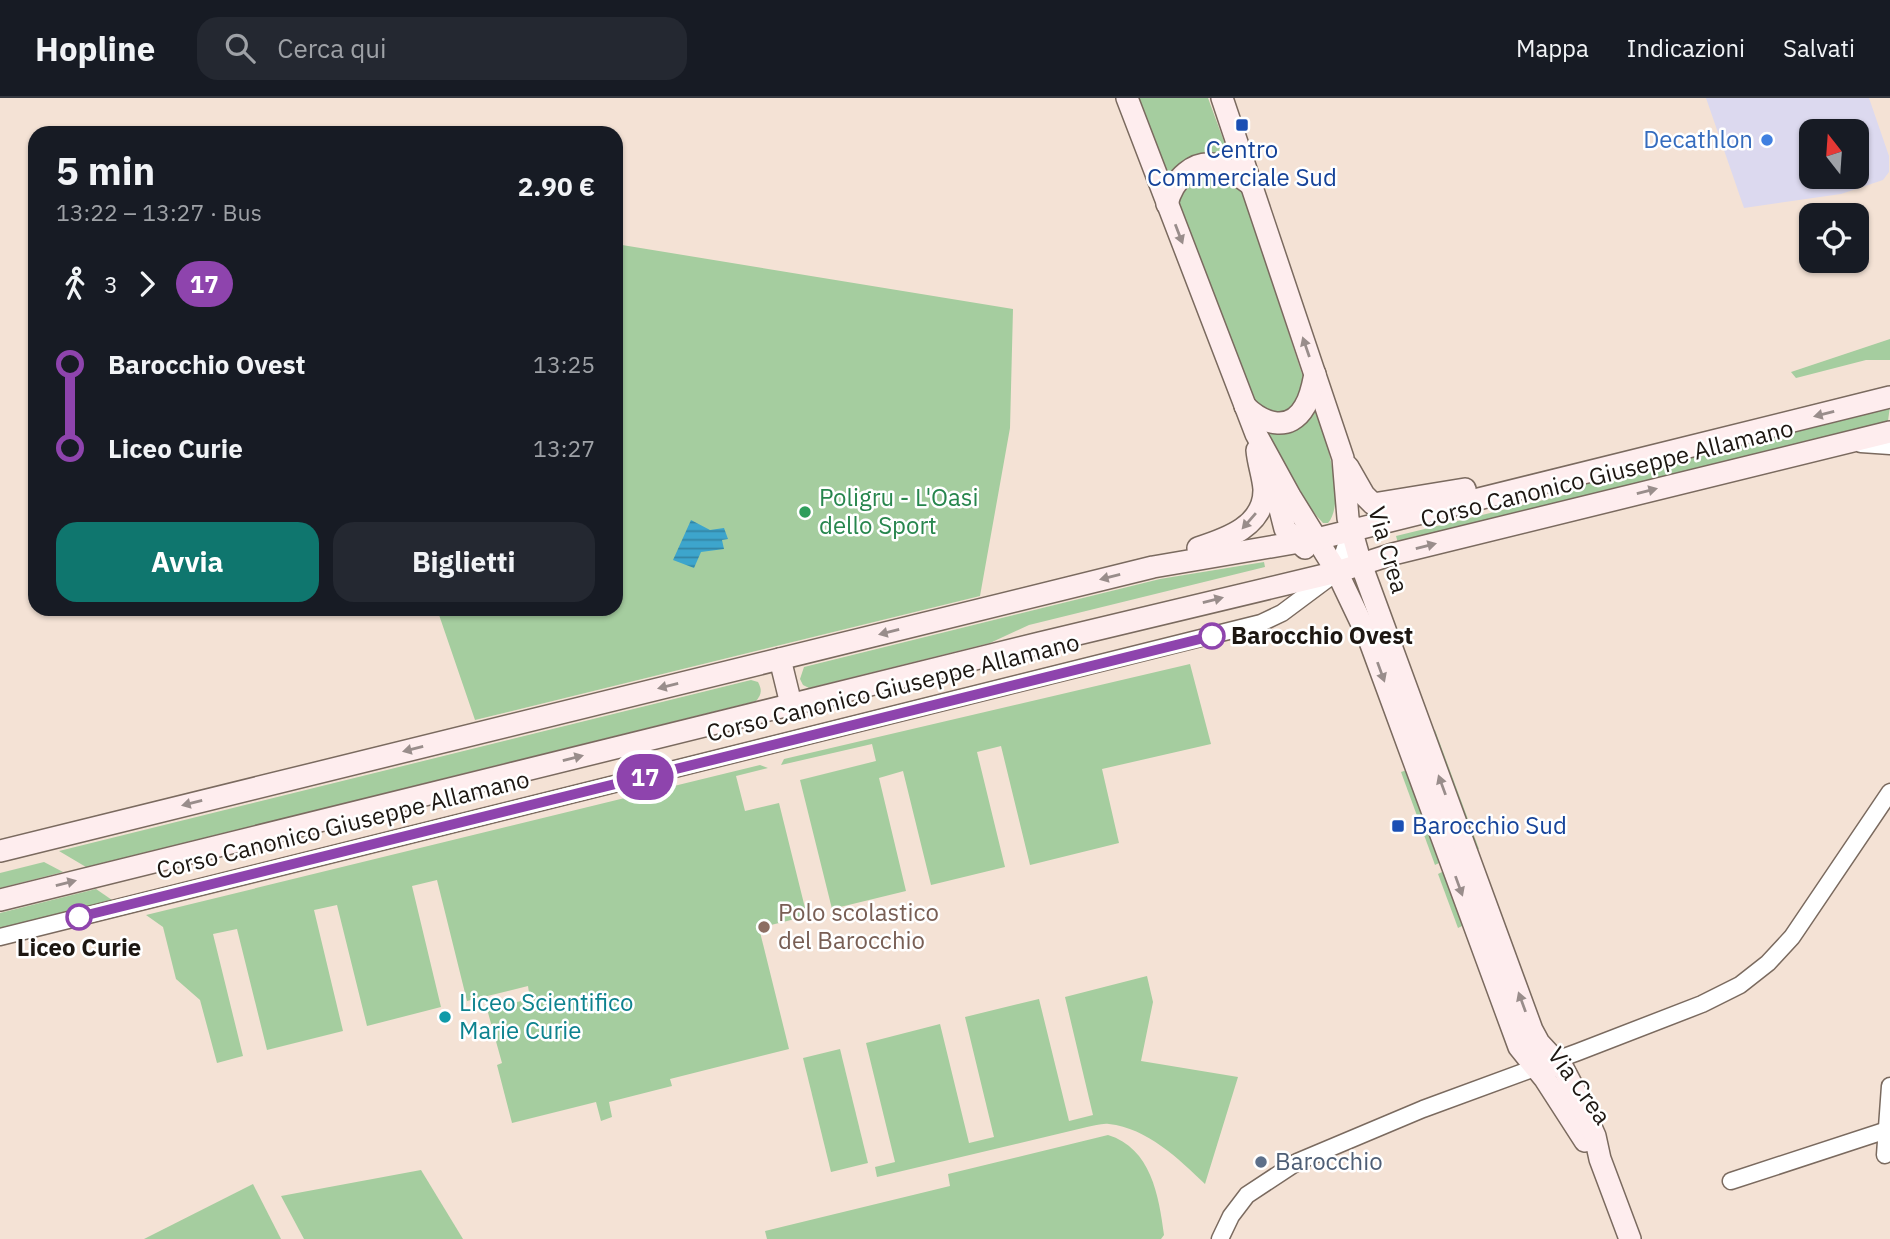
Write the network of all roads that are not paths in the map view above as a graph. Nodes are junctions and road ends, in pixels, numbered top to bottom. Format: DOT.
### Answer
graph roads {
  1 [pos="1116,98"];
  2 [pos="1127,98"];
  3 [pos="1222,98"];
  4 [pos="1146,148"];
  5 [pos="1251,184"];
  6 [pos="1167,204"];
  7 [pos="1315,374"];
  8 [pos="1890,397"];
  9 [pos="1244,405"];
  10 [pos="1890,432"];
  11 [pos="1256,434"];
  12 [pos="1844,443"];
  13 [pos="1890,446"];
  14 [pos="1343,458"];
  15 [pos="1625,463"];
  16 [pos="1352,530"];
  17 [pos="1308,541"];
  18 [pos="1361,564"];
  19 [pos="1153,567"];
  20 [pos="1337,572"];
  21 [pos="780,659"];
  22 [pos="791,704"];
  23 [pos="1890,792"];
  24 [pos="32,843"];
  25 [pos="0,851"];
  26 [pos="0,861"];
  27 [pos="0,900"];
  28 [pos="0,937"];
  29 [pos="1556,1060"];
  30 [pos="1535,1067"];
  31 [pos="1890,1086"];
  32 [pos="1887,1142"];
  33 [pos="1600,1159"];
  34 [pos="1731,1181"];
  35 [pos="1220,1239"];
  36 [pos="1630,1239"];
  1 -- 4 [label="street, Via Crea"];
  2 -- 4 [label="main road, Via Crea"];
  3 -- 5 [label="main road, Via Crea"];
  4 -- 6 [label="main road, Via Crea"];
  5 -- 6 [label="main road"];
  7 -- 5 [label="main road, Via Crea, one-way"];
  6 -- 9 [label="main road, Via Crea, one-way"];
  7 -- 9 [label="main road"];
  7 -- 14 [label="main road, Via Crea"];
  8 -- 15 [label="main road, Corso Canonico Giuseppe Allamano, one-way"];
  9 -- 11 [label="main road, Via Crea"];
  10 -- 12 [label="main road, Corso Canonico Giuseppe Allamano"];
  11 -- 17 [label="main road, Via Crea"];
  11 -- 19 [label="main road, one-way"];
  12 -- 13 [label="street"];
  18 -- 12 [label="main road, Corso Canonico Giuseppe Allamano, one-way"];
  14 -- 15 [label="main road"];
  14 -- 16 [label="main road, Via Crea"];
  15 -- 16 [label="main road, Corso Canonico Giuseppe Allamano"];
  16 -- 17 [label="main road, Corso Canonico Giuseppe Allamano"];
  16 -- 18 [label="main road, Via Crea"];
  16 -- 20 [label="street"];
  17 -- 19 [label="main road, Corso Canonico Giuseppe Allamano"];
  17 -- 20 [label="main road, Via Crea"];
  18 -- 20 [label="main road, Corso Canonico Giuseppe Allamano"];
  29 -- 18 [label="main road, Via Crea, one-way"];
  19 -- 21 [label="main road, Corso Canonico Giuseppe Allamano, one-way"];
  22 -- 20 [label="main road, Corso Canonico Giuseppe Allamano, one-way"];
  20 -- 28 [label="street, Corso Canonico Giuseppe Allamano"];
  20 -- 30 [label="main road, Via Crea, one-way"];
  21 -- 22 [label="main road"];
  21 -- 24 [label="main road, Corso Canonico Giuseppe Allamano, one-way"];
  27 -- 22 [label="main road, Corso Canonico Giuseppe Allamano, one-way"];
  23 -- 29 [label="street"];
  24 -- 25 [label="main road, Corso Canonico Giuseppe Allamano"];
  24 -- 26 [label="street, Corso Canonico Giuseppe Allamano"];
  29 -- 30 [label="street"];
  29 -- 33 [label="main road, Via Crea"];
  30 -- 33 [label="main road, Via Crea"];
  30 -- 35 [label="street"];
  31 -- 32 [label="street"];
  32 -- 34 [label="street"];
  33 -- 36 [label="main road, Via Crea"];
}
